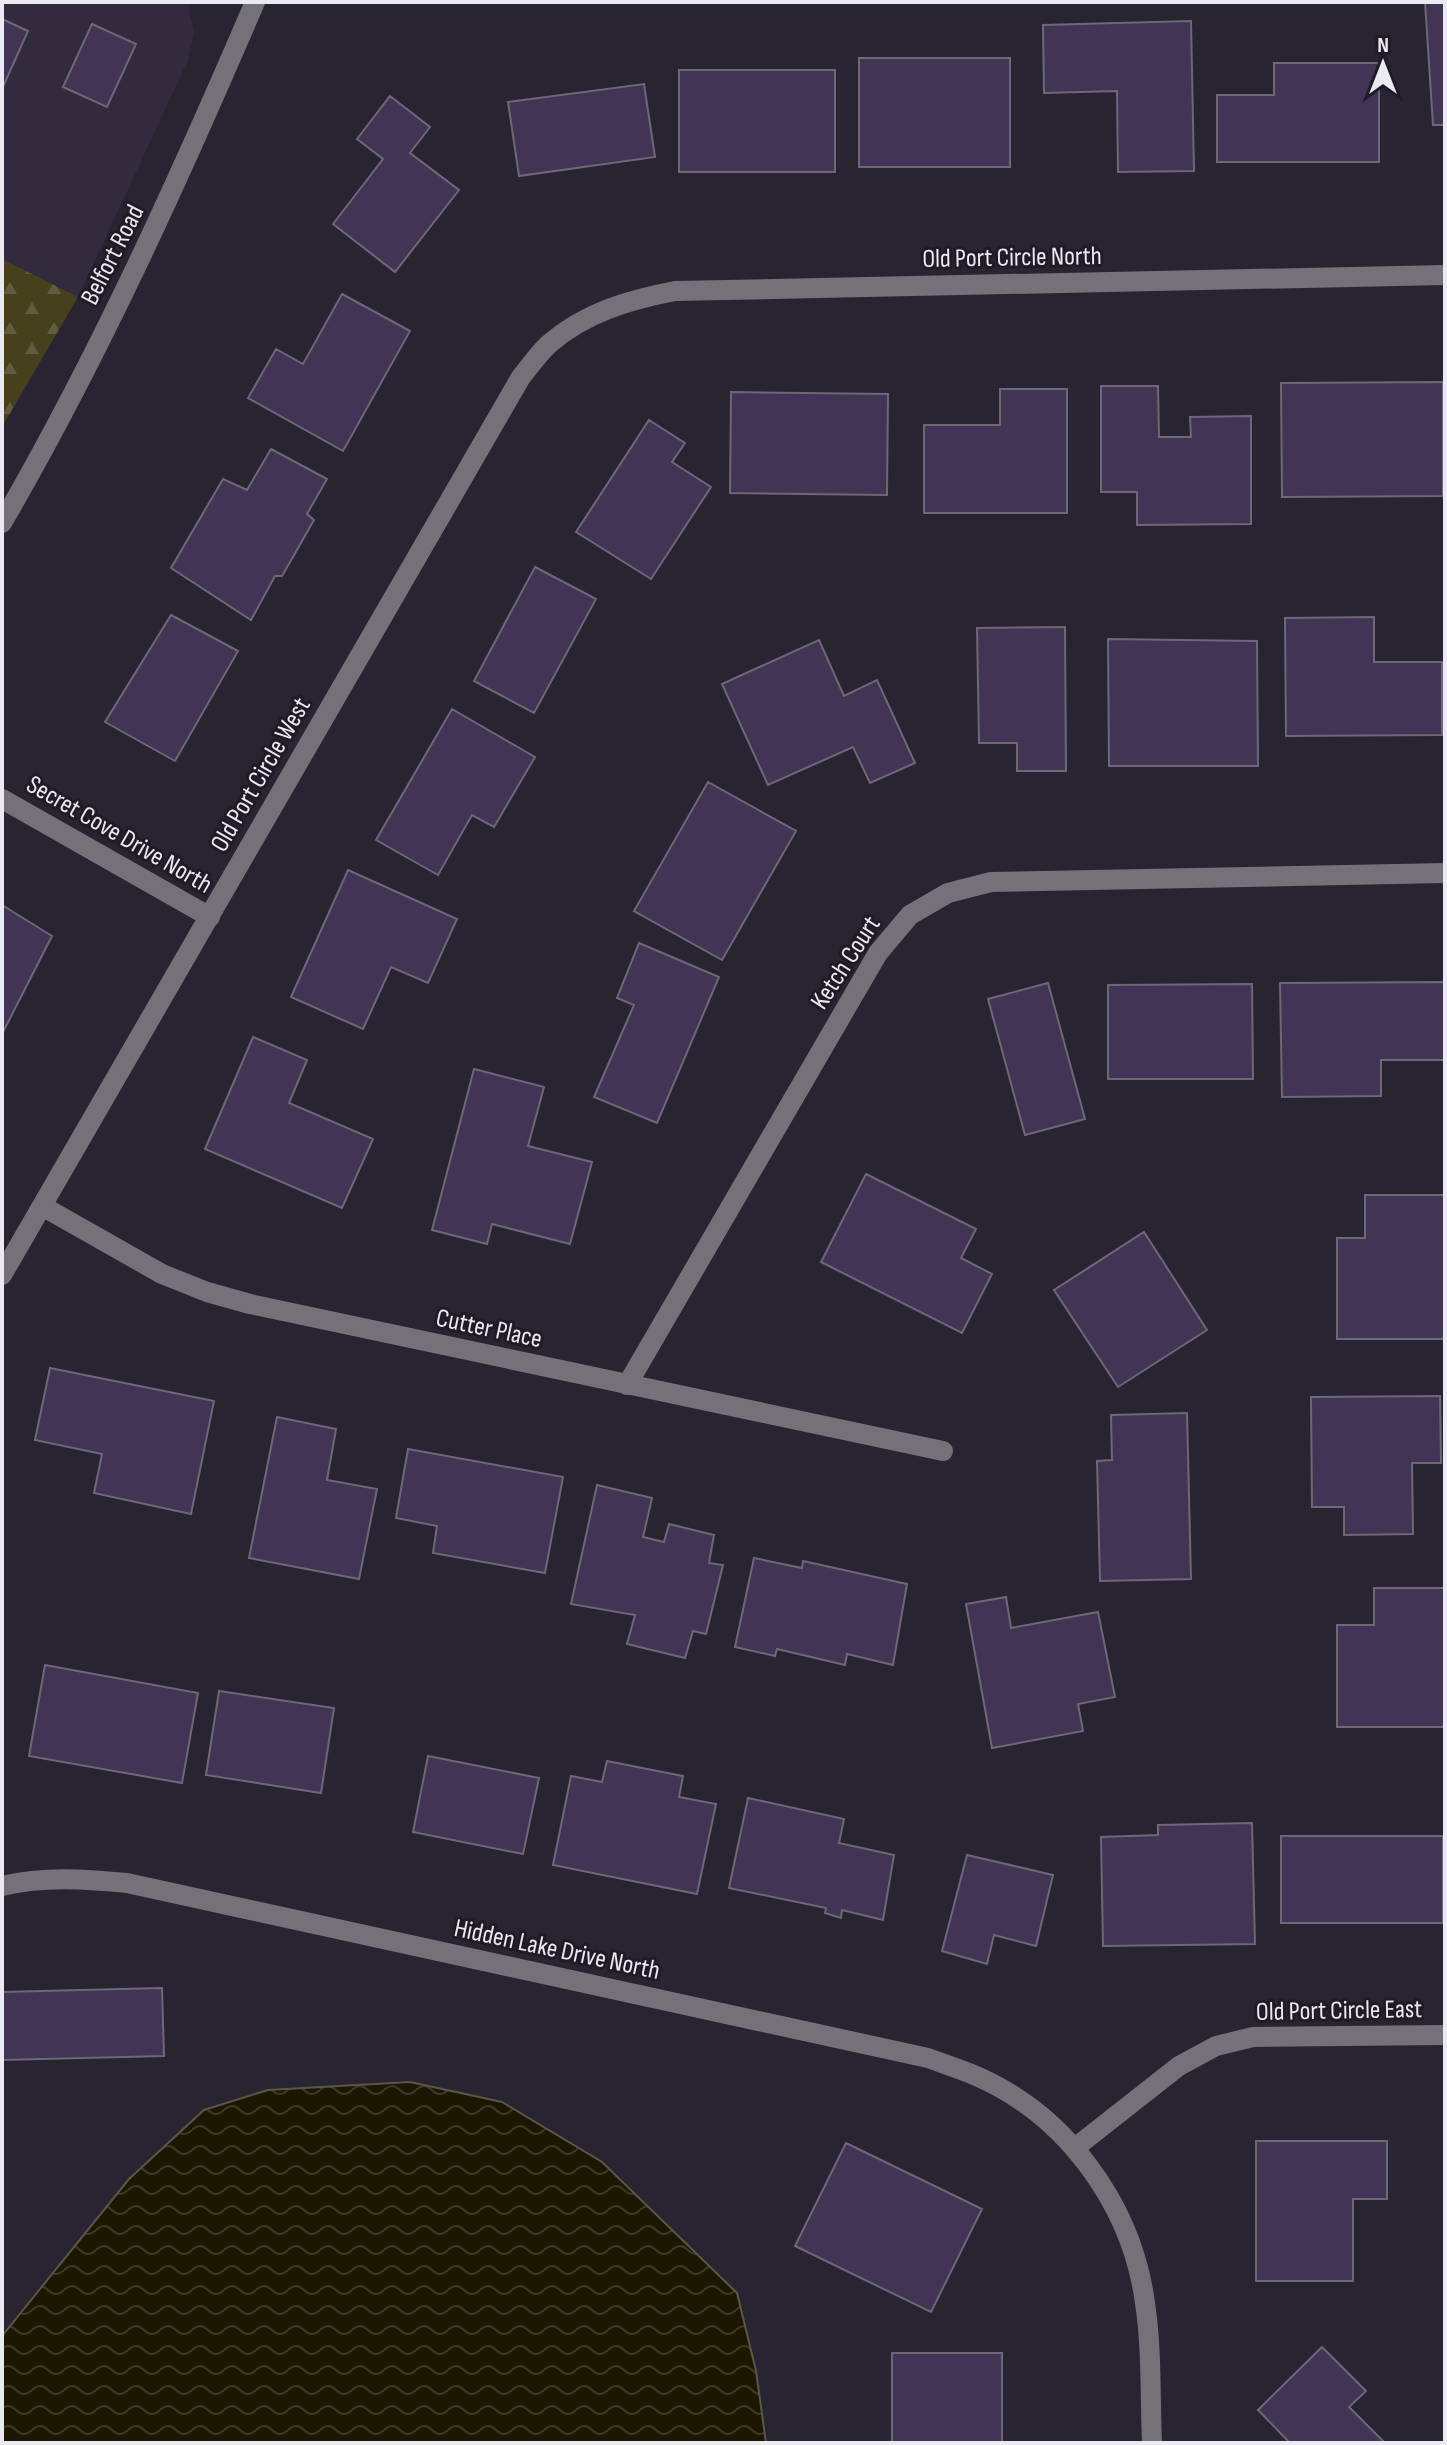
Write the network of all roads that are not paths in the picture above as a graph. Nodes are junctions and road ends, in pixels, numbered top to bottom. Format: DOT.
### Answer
graph roads {
  1 [pos="255,2"];
  2 [pos="1445,275"];
  3 [pos="585,318"];
  4 [pos="2,523"];
  5 [pos="2,799"];
  6 [pos="1445,873"];
  7 [pos="210,917"];
  8 [pos="42,1206"];
  9 [pos="2,1275"];
  10 [pos="627,1385"];
  11 [pos="943,1451"];
  12 [pos="2,1886"];
  13 [pos="1445,2035"];
  14 [pos="1076,2147"];
  15 [pos="1152,2443"];
  1 -- 4 [label="street, Belfort Road"];
  2 -- 3 [label="street, Old Port Circle North"];
  3 -- 7 [label="street, Old Port Circle West"];
  5 -- 7 [label="street, Secret Cove Drive North"];
  6 -- 10 [label="street, Ketch Court"];
  7 -- 8 [label="street, Old Port Circle West"];
  8 -- 9 [label="street, Old Port Circle West"];
  8 -- 10 [label="street, Cutter Place"];
  10 -- 11 [label="street, Cutter Place"];
  12 -- 14 [label="street, Hidden Lake Drive North"];
  13 -- 14 [label="street, Old Port Circle East"];
  14 -- 15 [label="street, Hidden Lake Drive North"];
}
